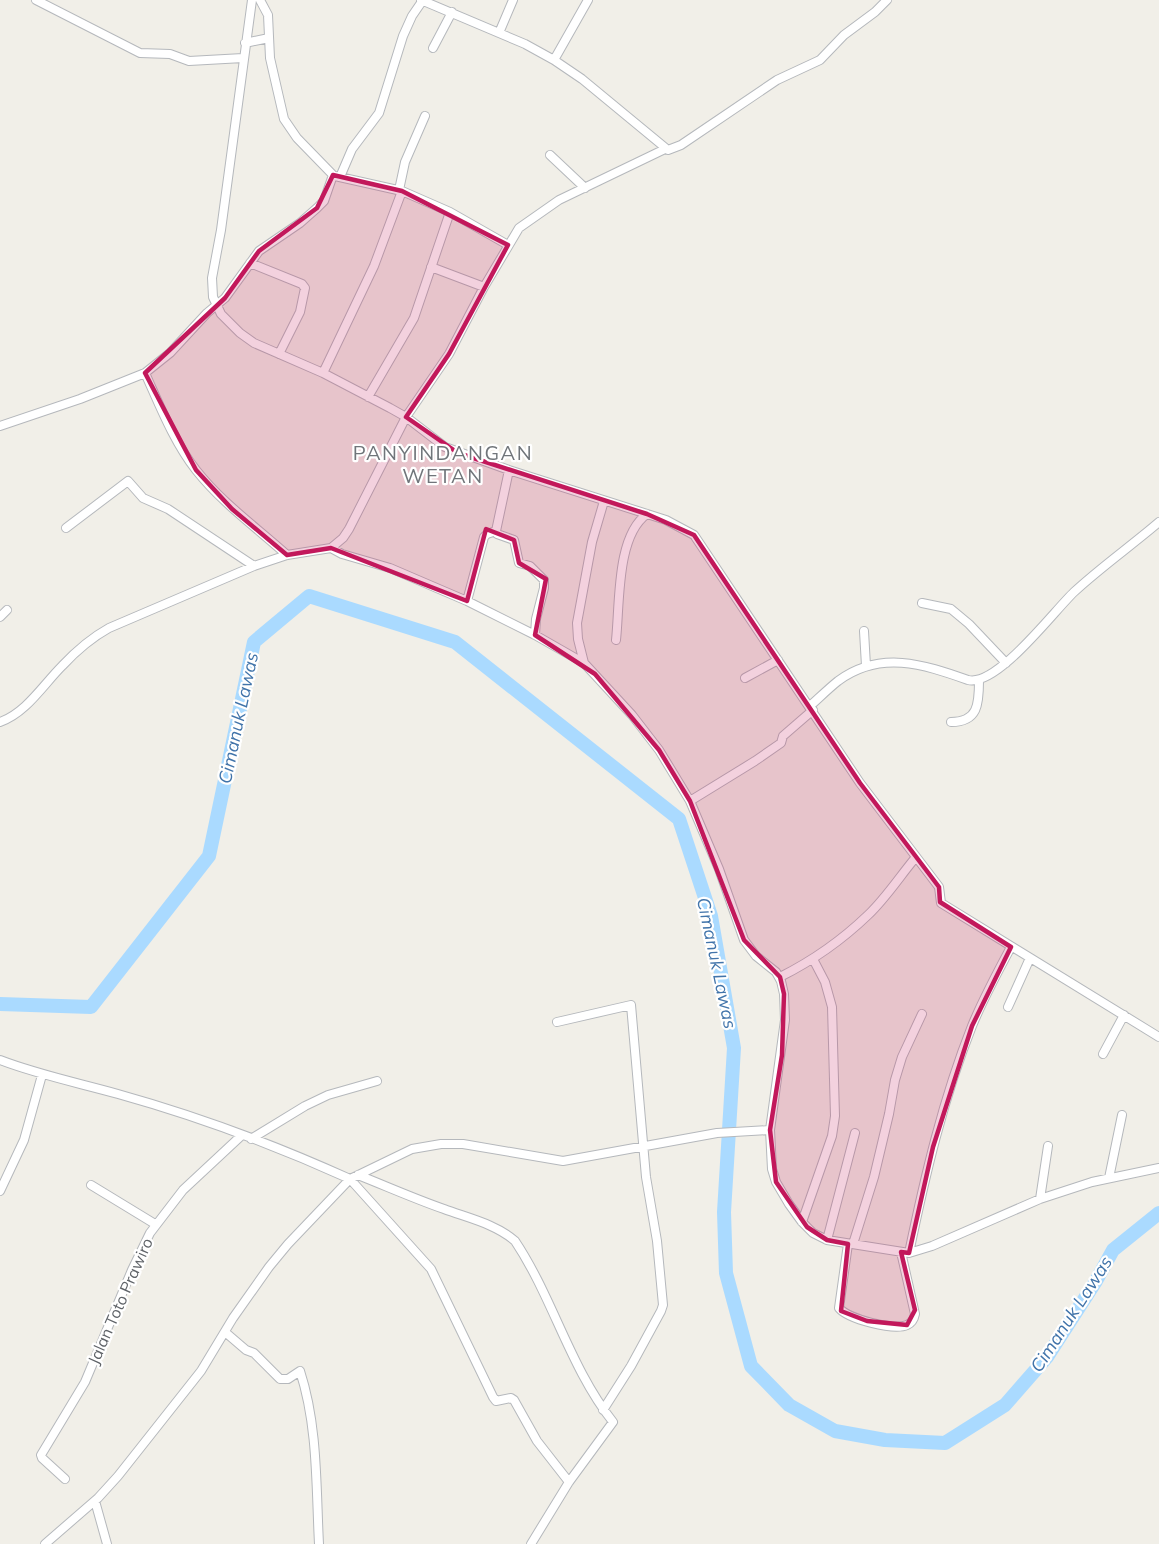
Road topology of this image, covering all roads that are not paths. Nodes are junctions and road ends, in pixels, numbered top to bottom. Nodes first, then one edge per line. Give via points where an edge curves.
1 (36, 0) edge
2 (252, 0) edge
3 (260, 0) edge
4 (422, 0) edge
5 (513, 0) edge
6 (588, 0) edge
7 (887, 0) edge
8 (452, 12) junction
9 (500, 33) junction
10 (269, 38) junction
11 (245, 43) junction
12 (433, 48) dead end
13 (243, 58) junction
14 (554, 60) junction
15 (424, 116) dead end
16 (665, 149) junction
17 (550, 156) dead end
18 (337, 176) junction
19 (585, 188) junction
20 (400, 190) junction
21 (450, 212) junction
22 (508, 245) junction
23 (250, 263) junction
24 (431, 267) junction
25 (484, 287) junction
26 (212, 309) junction
27 (279, 354) junction
28 (145, 373) junction
29 (323, 373) junction
30 (368, 397) junction
31 (406, 417) junction
32 (0, 426) edge
33 (509, 470) junction
34 (604, 501) junction
35 (646, 514) junction
36 (1159, 522) edge
37 (66, 528) dead end
38 (496, 531) junction
39 (331, 548) junction
40 (286, 555) junction
41 (254, 566) junction
42 (467, 601) junction
43 (922, 603) dead end
44 (7, 610) dead end
45 (0, 617) edge
46 (864, 631) dead end
47 (535, 635) junction
48 (616, 640) dead end
49 (778, 660) junction
50 (584, 663) junction
51 (1006, 663) junction
52 (866, 666) junction
53 (745, 678) dead end
54 (979, 681) junction
55 (812, 708) junction
56 (0, 722) edge
57 (951, 722) dead end
58 (690, 801) junction
59 (916, 857) junction
60 (1011, 947) junction
61 (1030, 958) junction
62 (813, 959) junction
63 (780, 977) junction
64 (1008, 1006) dead end
65 (921, 1014) dead end
66 (1124, 1015) junction
67 (556, 1022) dead end
68 (1159, 1037) edge
69 (1103, 1054) dead end
70 (0, 1060) edge
71 (42, 1075) junction
72 (377, 1081) dead end
73 (1122, 1115) dead end
74 (770, 1130) junction
75 (855, 1133) dead end
76 (242, 1135) junction
77 (251, 1139) junction
78 (644, 1146) junction
79 (1048, 1146) dead end
80 (1159, 1168) edge
81 (358, 1174) junction
82 (1109, 1178) junction
83 (350, 1179) junction
84 (91, 1185) dead end
85 (0, 1191) edge
86 (1040, 1199) junction
87 (802, 1222) junction
88 (155, 1224) junction
89 (827, 1240) junction
90 (851, 1244) junction
91 (905, 1252) junction
92 (225, 1332) junction
93 (603, 1410) junction
94 (65, 1479) dead end
95 (569, 1482) junction
96 (94, 1501) junction
97 (45, 1544) edge
98 (107, 1544) edge
99 (319, 1544) edge
100 (531, 1544) edge

1 - 13 street via 140,53 170,54 189,61
2 - 11 street
3 - 10 street via 268,15
4 - 8 street
4 - 18 street via 403,36 379,113
5 - 9 street
6 - 14 street
7 - 16 street via 820,60 777,80 681,145
8 - 9 street
8 - 12 street
9 - 14 street
10 - 11 street
10 - 18 street via 284,119 297,138
11 - 13 street
13 - 26 street via 212,278
14 - 16 street
15 - 20 street via 405,162
16 - 19 street
17 - 19 street
18 - 20 street
18 - 23 street via 324,201 300,223 266,245
19 - 22 street via 529,219
20 - 21 street
20 - 29 street via 374,266
21 - 22 street
21 - 24 street
22 - 25 street
23 - 26 street via 234,288
23 - 27 street via 305,288 300,312
24 - 25 street
24 - 30 street via 414,318
25 - 31 street via 449,354
26 - 27 street via 254,343
26 - 28 street
27 - 29 street
28 - 32 street
28 - 40 street via 196,470 232,509
29 - 30 street
30 - 31 street
31 - 33 street via 445,447
31 - 39 street via 349,529
33 - 34 street
33 - 38 street
34 - 35 street
34 - 50 street via 578,615 577,634
35 - 48 street via 636,523 626,548
35 - 49 street via 685,529 697,538
36 - 51 street via 1074,592
37 - 41 street via 128,481 143,498 168,509
38 - 42 street via 484,537
38 - 47 street via 514,540 519,563 530,566 544,580
39 - 40 street
39 - 42 street
40 - 41 street
41 - 56 street via 97,634 30,700
42 - 47 street
43 - 51 street via 953,611
44 - 45 street
46 - 52 street
47 - 50 street
49 - 53 street
49 - 55 street
50 - 58 street via 659,750
51 - 54 street
52 - 54 street via 921,664 968,681
52 - 55 street via 839,681
54 - 57 street via 974,714
55 - 58 street via 783,736 781,743
55 - 59 street via 860,783
58 - 63 street via 744,940
59 - 60 street via 941,890 943,905
59 - 62 street via 868,915
60 - 61 street
60 - 91 street via 961,1057
61 - 64 street
61 - 66 street
62 - 63 street
62 - 87 street via 832,1007 835,1116 832,1136
63 - 74 street via 785,1020
65 - 90 street via 895,1080 882,1147
66 - 68 street
66 - 69 street
67 - 78 street via 631,1005
70 - 71 street
71 - 76 street via 120,1095
71 - 85 street via 24,1140
72 - 77 street via 320,1099
73 - 82 street
74 - 78 street via 717,1133
74 - 87 street via 776,1182
75 - 89 street
76 - 77 street
76 - 88 street, Jalan Toto Prawiro via 183,1190
77 - 83 street
78 - 81 street via 563,1161 463,1144 441,1144 412,1149
78 - 93 street via 663,1305
79 - 86 street
80 - 82 street
81 - 83 street
81 - 93 street via 471,1218 513,1239
82 - 86 street
83 - 92 street via 269,1267
83 - 95 street via 426,1261 493,1397 496,1401 514,1400 537,1441
84 - 88 street
86 - 91 street via 932,1246
87 - 89 street
88 - 94 street, Jalan Toto Prawiro via 85,1382 41,1455
89 - 90 street
90 - 91 street
90 - 91 street via 838,1308 850,1316 895,1327 907,1325 915,1314
92 - 96 street via 155,1431
92 - 99 street via 280,1379 300,1371 313,1430
93 - 95 street via 613,1422
95 - 100 street
96 - 97 street
96 - 98 street

